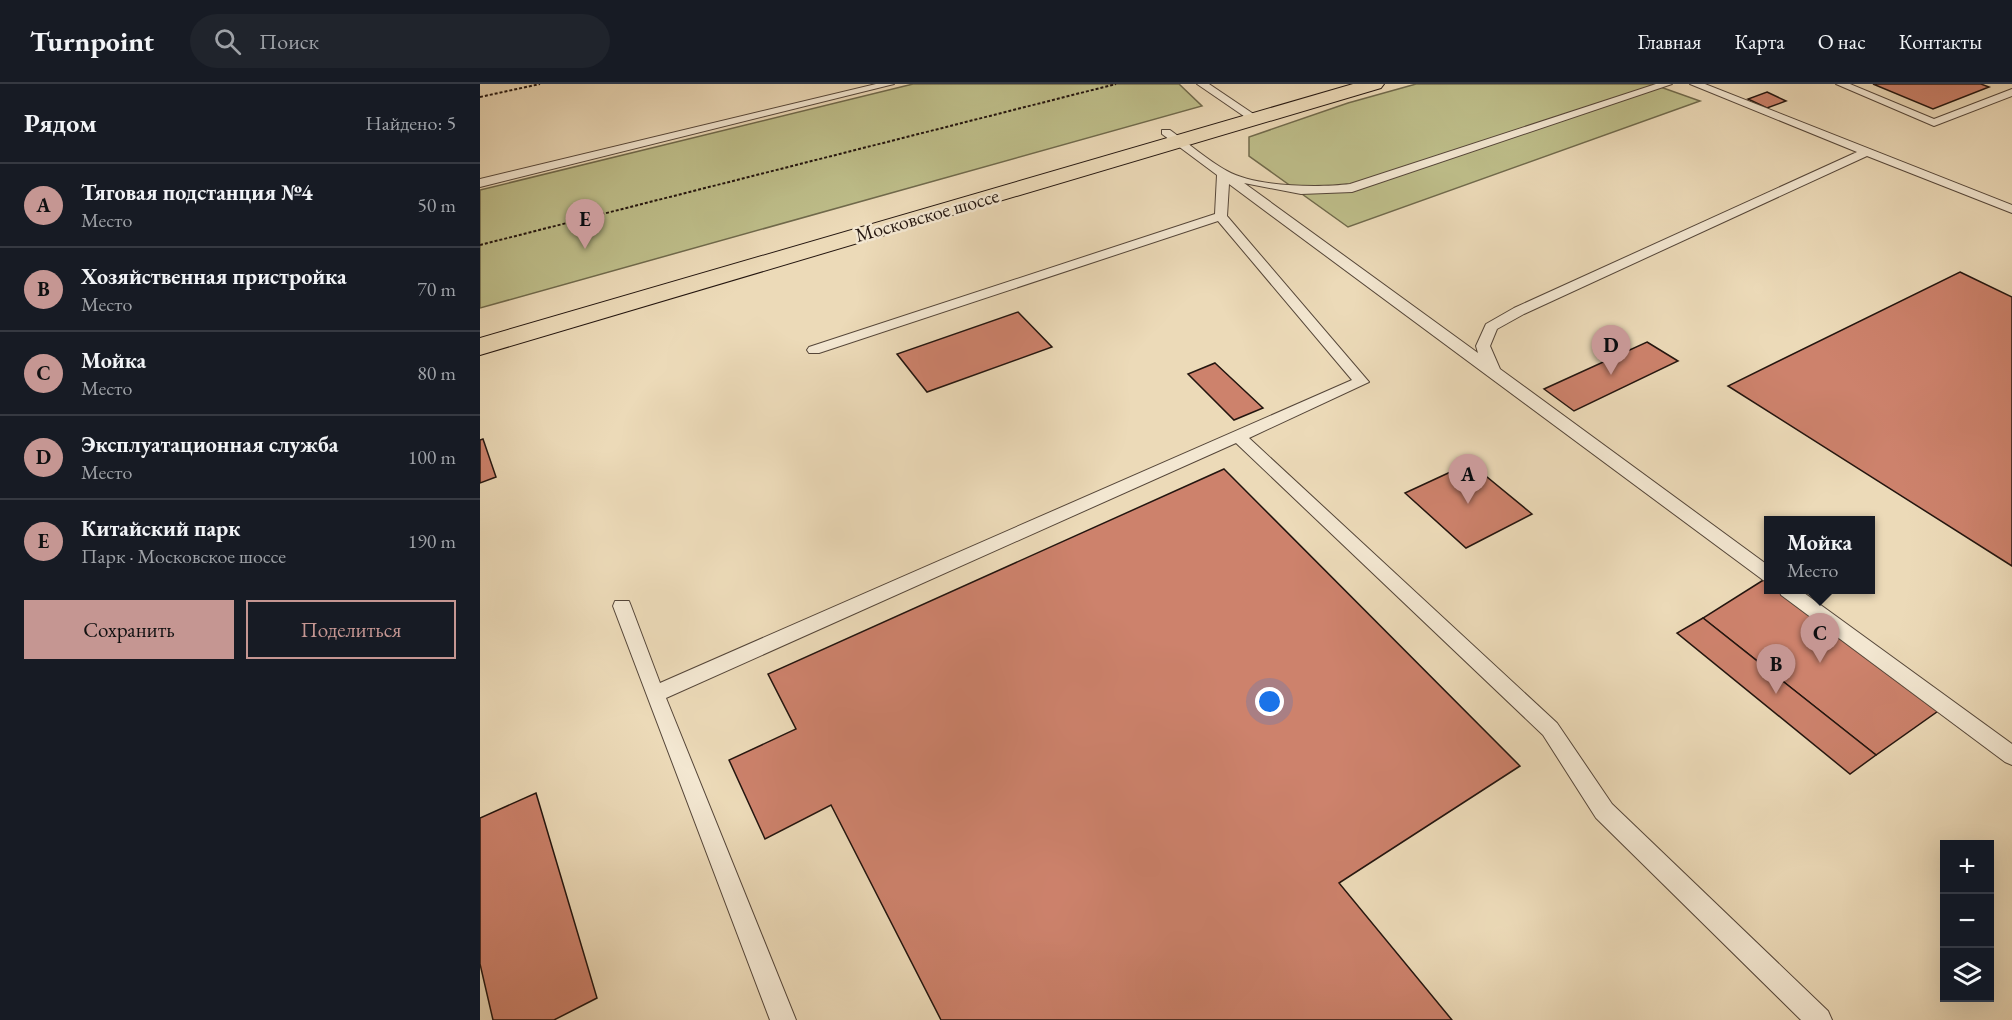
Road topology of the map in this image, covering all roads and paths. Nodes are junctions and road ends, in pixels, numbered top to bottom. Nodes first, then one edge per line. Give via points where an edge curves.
1 (540, 84) edge
2 (889, 84) edge
3 (1116, 84) edge
4 (1202, 84) edge
5 (1328, 84) edge
6 (1374, 84) edge
7 (1667, 84) edge
8 (1695, 84) edge
9 (1841, 84) edge
10 (2012, 92) edge
11 (480, 97) edge
12 (1247, 114) junction
13 (1172, 137) junction
14 (1866, 152) junction
15 (1223, 174) junction
16 (480, 183) edge
17 (2012, 209) edge
18 (1221, 216) junction
19 (480, 245) edge
20 (480, 329) edge
21 (480, 346) edge
22 (814, 350) dead end
23 (1493, 371) junction
24 (1239, 437) junction
25 (1764, 571) edge
26 (1793, 594) edge
27 (622, 606) dead end
28 (654, 694) junction
29 (2012, 756) edge
30 (783, 1020) edge
31 (1819, 1020) edge

1 - 11 path
2 - 16 lane
3 - 19 path
4 - 12 lane
5 - 12 main road, Московское шоссе
6 - 12 main road, Московское шоссе
7 - 15 lane via 1352,188 1288,191
8 - 14 lane
9 - 10 lane via 1934,123
12 - 13 main road, Московское шоссе
13 - 15 lane
13 - 20 main road, Московское шоссе
13 - 21 main road, Московское шоссе
14 - 17 lane
14 - 23 lane via 1519,310 1491,327 1483,346
15 - 18 lane
15 - 23 lane
18 - 22 lane
18 - 24 lane via 1361,382
23 - 25 lane
24 - 28 lane
24 - 31 lane via 1550,729 1604,811
26 - 29 lane
27 - 28 lane
28 - 30 lane

